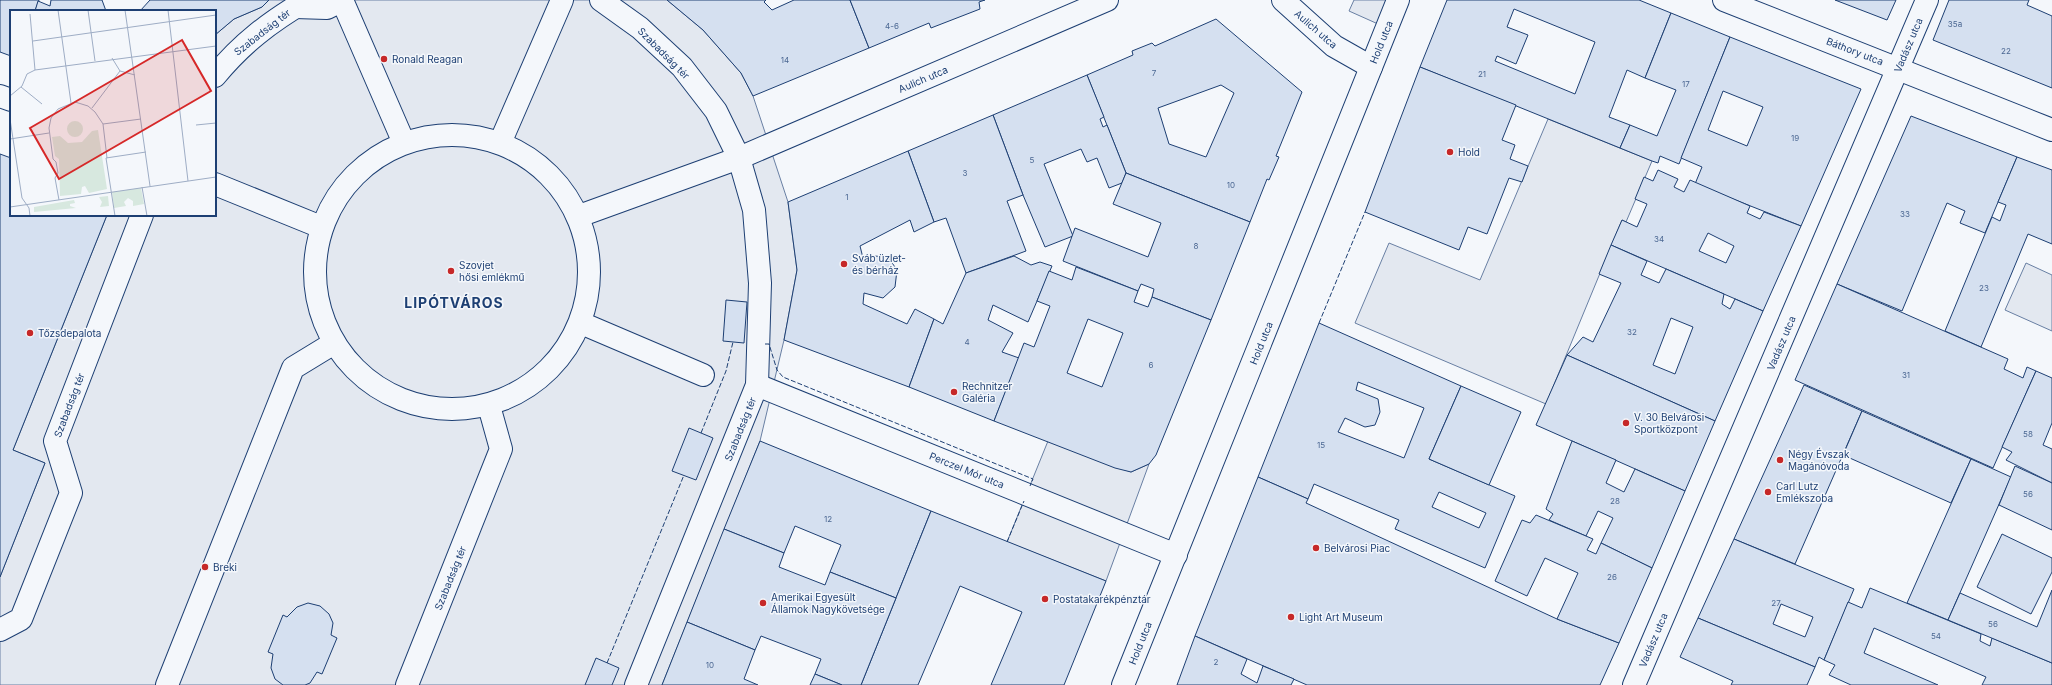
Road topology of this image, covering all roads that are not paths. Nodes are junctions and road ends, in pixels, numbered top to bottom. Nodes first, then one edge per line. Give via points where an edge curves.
1 (342, 0) edge
2 (562, 0) edge
3 (601, 0) edge
4 (1107, 0) edge
5 (1282, 0) edge
6 (1398, 0) edge
7 (1724, 0) edge
8 (1927, 0) edge
9 (301, 4) edge
10 (1371, 66) junction
11 (1898, 68) junction
12 (216, 75) edge
13 (0, 96) edge
14 (10, 100) edge
15 (2052, 130) edge
16 (404, 142) junction
17 (500, 143) junction
18 (739, 158) junction
19 (216, 184) edge
20 (142, 216) edge
21 (579, 216) junction
22 (321, 227) junction
23 (581, 323) junction
24 (334, 343) junction
25 (703, 375) dead end
26 (757, 386) junction
27 (489, 406) junction
28 (1176, 555) junction
29 (0, 630) edge
30 (167, 685) edge
31 (407, 685) edge
32 (636, 685) edge
33 (1123, 685) edge
34 (1634, 685) edge

1 - 9 street, Szabadság tér via 327,8
1 - 16 street, Szabadság tér
2 - 17 street
3 - 18 street, Szabadság tér via 640,28 682,67 716,111
4 - 18 street, Aulich utca
5 - 10 street, Aulich utca via 1334,46
6 - 10 street, Hold utca
7 - 11 street, Báthory utca
8 - 11 street, Vadász utca
9 - 12 street, Szabadság tér via 278,17 234,53
10 - 28 street, Hold utca
11 - 15 street, Báthory utca
11 - 34 street, Vadász utca
13 - 14 street
16 - 17 street via 436,135 468,135
16 - 22 street via 368,162 340,191
17 - 21 street via 533,160 560,185
18 - 21 street
18 - 26 street, Szabadság tér via 754,210 760,283
19 - 22 street
20 - 29 street, Szabadság tér via 55,441 70,493 21,619
21 - 23 street via 590,251 590,288
22 - 24 street via 314,266 317,300
23 - 25 street
23 - 27 street via 560,360 528,388
24 - 27 street via 362,376 398,400 443,410
24 - 30 street via 293,368
26 - 28 street, Perczel Mór utca
26 - 32 street, Szabadság tér
27 - 31 street, Szabadság tér via 501,449
28 - 33 street, Hold utca

